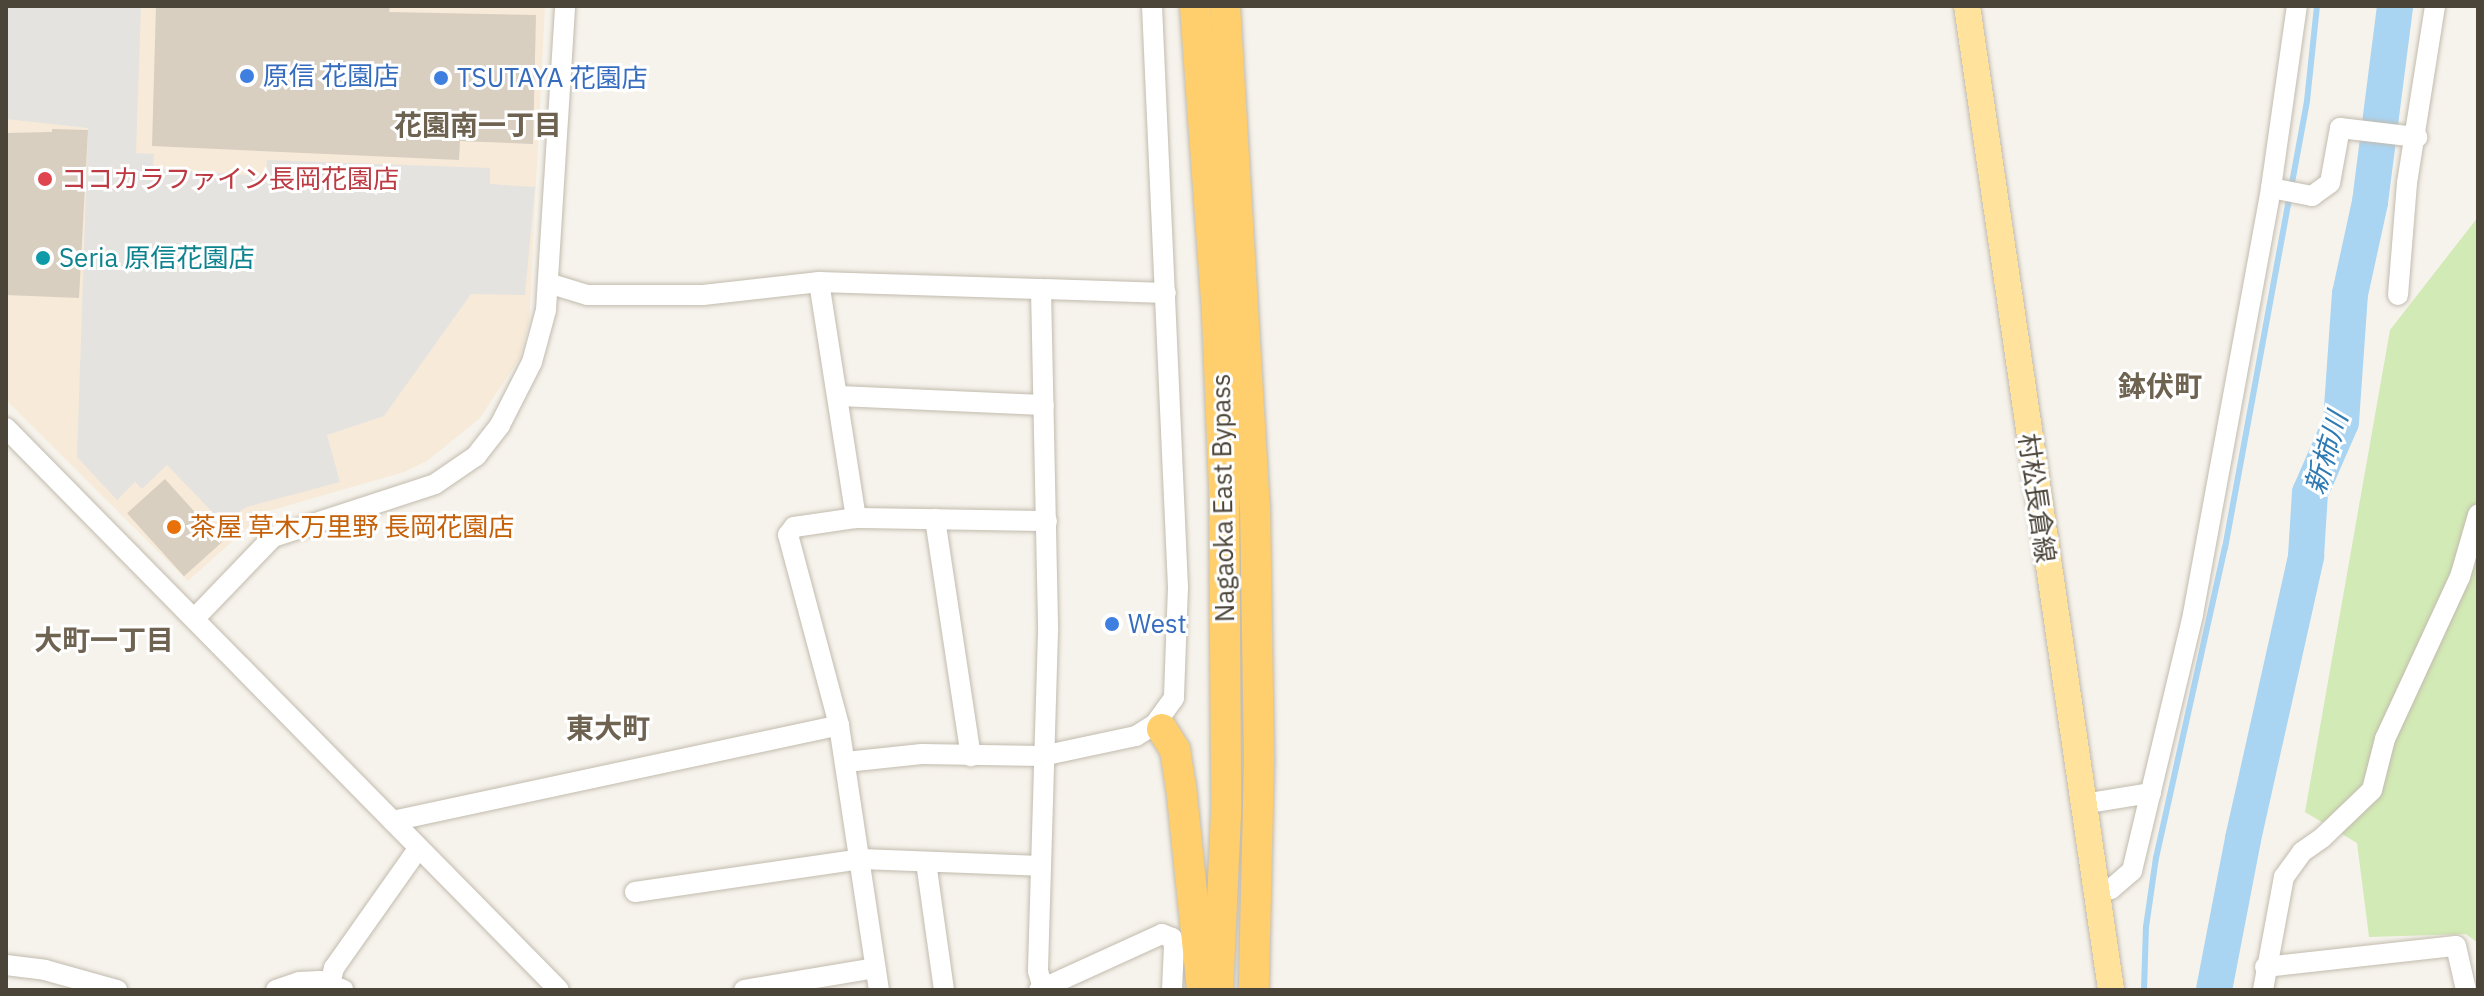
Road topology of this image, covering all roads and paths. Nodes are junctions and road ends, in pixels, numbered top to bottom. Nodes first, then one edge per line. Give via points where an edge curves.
1 (565, 6) edge
2 (1152, 6) edge
3 (1195, 6) edge
4 (1225, 6) edge
5 (1967, 6) edge
6 (2297, 6) edge
7 (2435, 6) edge
8 (2409, 137) junction
9 (2284, 190) junction
10 (819, 282) junction
11 (548, 283) junction
12 (1041, 289) junction
13 (1166, 293) junction
14 (2398, 295) dead end
15 (838, 396) junction
16 (1044, 405) junction
17 (6, 428) edge
18 (2478, 515) edge
19 (856, 518) junction
20 (935, 519) junction
21 (1047, 521) junction
22 (195, 618) junction
23 (839, 725) junction
24 (1158, 726) junction
25 (971, 756) junction
26 (1042, 756) junction
27 (846, 762) junction
28 (2151, 793) junction
29 (2083, 804) junction
30 (393, 821) junction
31 (418, 849) junction
32 (861, 859) junction
33 (926, 862) junction
34 (1040, 866) junction
35 (2097, 891) junction
36 (635, 892) dead end
37 (6, 965) edge
38 (2265, 967) junction
39 (875, 968) junction
40 (336, 987) edge
41 (1041, 989) edge
42 (117, 990) edge
43 (276, 990) edge
44 (559, 990) edge
45 (744, 990) edge
46 (879, 990) edge
47 (944, 990) edge
48 (1172, 990) edge
49 (1202, 990) edge
50 (1218, 990) edge
51 (1254, 990) edge
52 (2111, 990) edge
53 (2263, 990) edge
54 (2466, 990) edge

1 - 11 street
2 - 13 street
3 - 50 highway, Nagaoka East Bypass via 1224,490 1226,814
4 - 51 highway, Nagaoka East Bypass via 1255,505 1259,761
5 - 29 main road, 村松長倉線
6 - 9 street
7 - 8 street
8 - 9 street via 2340,128 2330,183 2312,196
8 - 14 street
9 - 28 street
10 - 11 street via 703,295 587,295
10 - 12 street
10 - 15 street
11 - 22 street via 532,362 500,425 476,456 414,493 273,537
12 - 13 street
12 - 16 street
13 - 24 street via 1177,660 1174,698
15 - 16 street
15 - 19 street
16 - 21 street
17 - 22 street
18 - 38 street via 2460,577 2385,739 2372,790 2302,852 2284,877
19 - 20 street
19 - 23 street via 794,527 788,535
20 - 21 street
20 - 25 street
21 - 26 street
22 - 30 street
23 - 27 street
23 - 30 street
24 - 26 street via 1136,736
24 - 49 highway via 1175,750 1181,786
25 - 26 street
25 - 27 street via 922,754
26 - 34 street
27 - 32 street
28 - 29 street
28 - 35 street via 2132,871 2111,889
29 - 35 main road, 村松長倉線
30 - 31 street
31 - 40 street via 334,968
31 - 44 street
32 - 33 street
32 - 36 street
32 - 39 street
33 - 34 street
33 - 47 street
34 - 41 street
35 - 52 main road, 村松長倉線
37 - 42 street
38 - 53 street
38 - 54 street via 2456,946
39 - 45 street
39 - 46 street
40 - 43 street via 299,982
41 - 48 street via 1162,934 1172,938 1174,946

